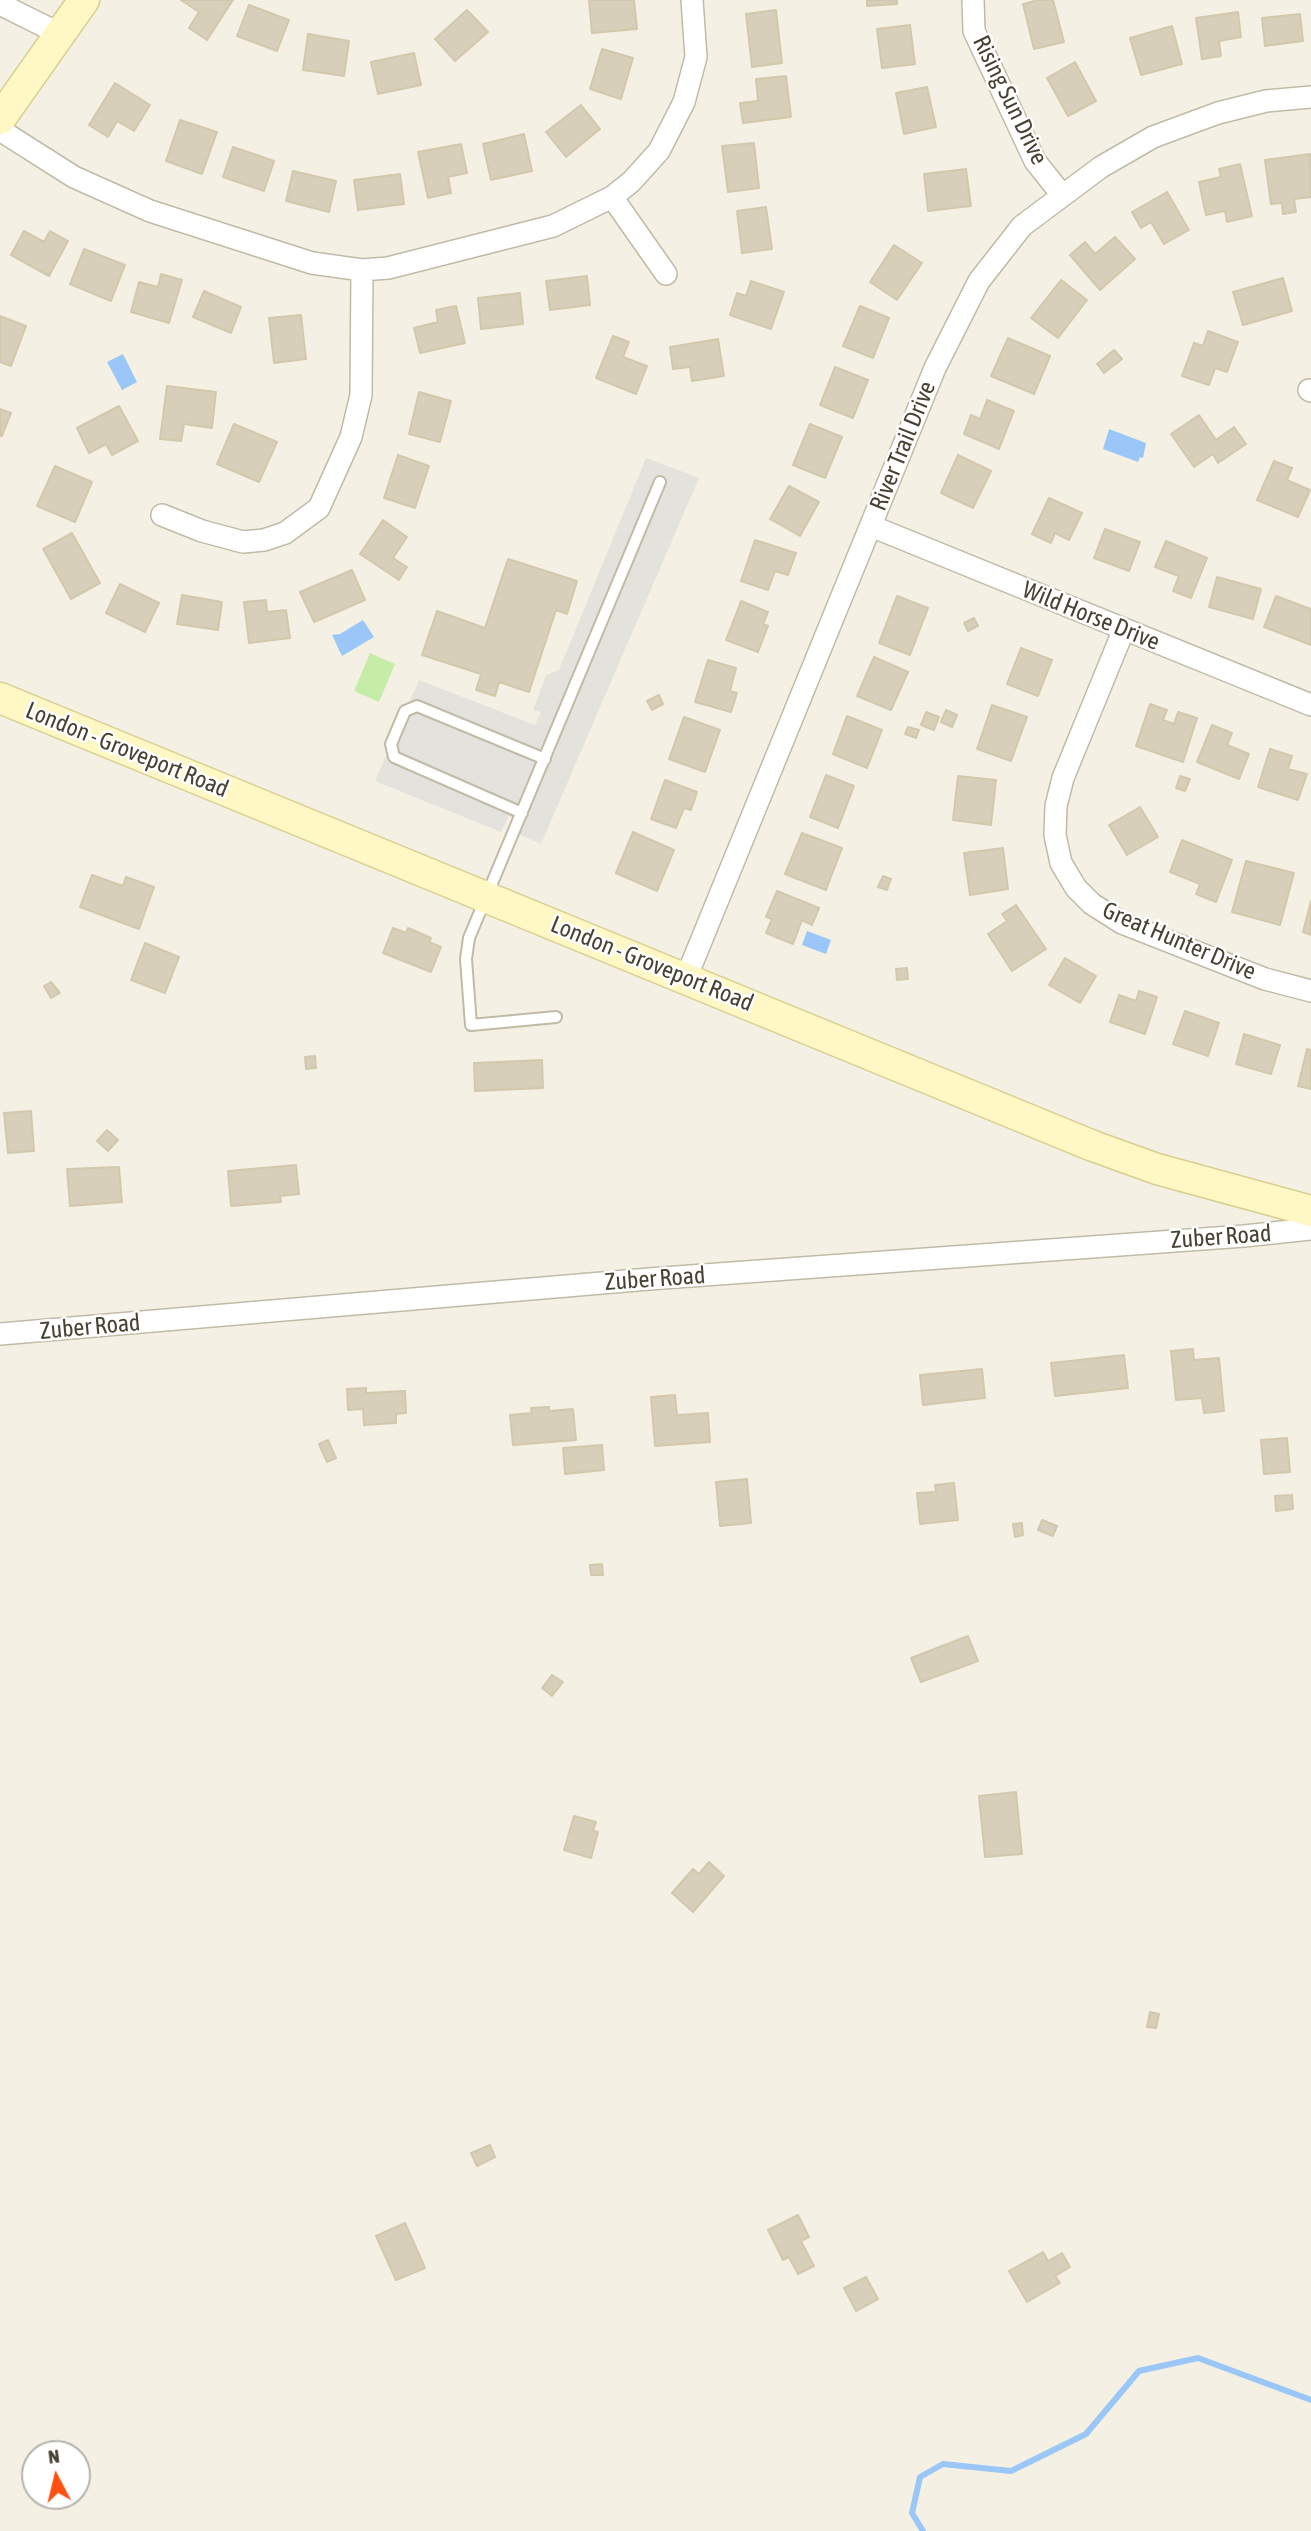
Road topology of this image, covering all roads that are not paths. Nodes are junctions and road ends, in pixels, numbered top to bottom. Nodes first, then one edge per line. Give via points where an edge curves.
1 (84, 0) edge
2 (974, 0) edge
3 (0, 4) edge
4 (692, 4) edge
5 (58, 33) junction
6 (1311, 97) edge
7 (0, 120) edge
8 (0, 130) edge
9 (1062, 195) junction
10 (612, 197) junction
11 (362, 270) junction
12 (666, 274) dead end
13 (660, 482) dead end
14 (162, 515) dead end
15 (871, 526) junction
16 (1124, 629) junction
17 (0, 698) edge
18 (1311, 705) edge
19 (545, 759) junction
20 (522, 813) junction
21 (487, 897) junction
22 (686, 978) junction
23 (1311, 991) edge
24 (556, 1017) dead end
25 (1311, 1211) edge
26 (1311, 1229) edge
27 (0, 1334) edge

1 - 5 main road
2 - 9 street, Rising Sun Drive via 974,32 1035,161
3 - 5 street
4 - 10 street via 696,57 684,102 659,151
5 - 7 main road
6 - 9 street, River Trail Drive via 1266,101 1218,113 1153,137
8 - 11 street via 74,177 150,211 312,263
9 - 15 street, River Trail Drive via 1022,226 979,281 934,368
10 - 11 street via 553,226 418,261
10 - 12 street
11 - 14 street via 361,395 351,437 319,508 285,533 243,542
13 - 19 lane
15 - 16 street, Wild Horse Drive
15 - 22 street, River Trail Drive
16 - 18 street, Wild Horse Drive
16 - 23 street, Great Hunter Drive via 1063,778 1055,835 1061,863 1092,904 1122,923 1265,979
17 - 21 main road, London - Groveport Road
19 - 20 lane
19 - 20 lane via 417,706 405,711 391,744 394,757
20 - 21 lane
21 - 22 main road, London - Groveport Road
21 - 24 lane via 466,959 471,1025
22 - 25 main road, London - Groveport Road via 1119,1155
26 - 27 street, Zuber Road

